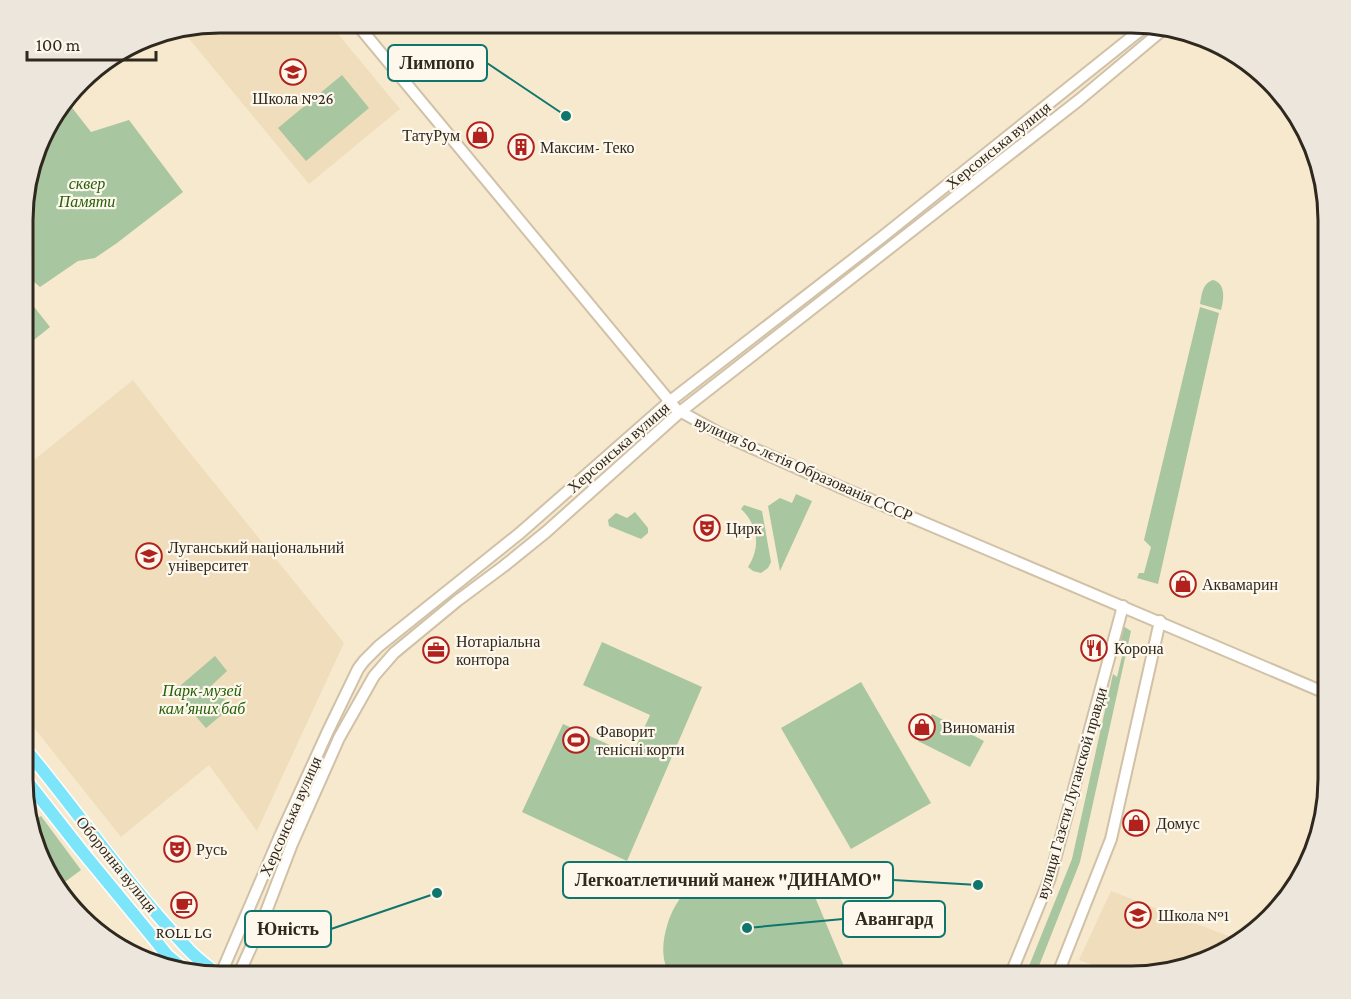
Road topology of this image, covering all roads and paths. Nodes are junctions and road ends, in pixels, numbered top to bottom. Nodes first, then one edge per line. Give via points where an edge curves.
1 (365, 33) edge
2 (1137, 33) edge
3 (1157, 35) edge
4 (669, 402) junction
5 (680, 412) junction
6 (1123, 606) junction
7 (1160, 621) junction
8 (1318, 690) edge
9 (33, 759) edge
10 (33, 789) edge
11 (172, 959) edge
12 (207, 966) edge
13 (223, 966) edge
14 (243, 966) edge
15 (1014, 966) edge
16 (1061, 966) edge

1 - 4 street, вулиця 50-лєтія Образованія СССР
2 - 4 street, Херсонська вулиця
3 - 5 street, Херсонська вулиця
4 - 5 street, вулиця 50-лєтія Образованія СССР
4 - 13 street, Херсонська вулиця via 520,532 364,660 328,730
5 - 6 street, вулиця 50-лєтія Образованія СССР via 829,482
5 - 14 street, Херсонська вулиця via 546,532 394,653 374,676 339,738
6 - 7 street, вулиця 50-лєтія Образованія СССР
6 - 15 street, вулиця Газєти Луганской правди via 1050,878
7 - 8 street, вулиця 50-лєтія Образованія СССР
7 - 16 street via 1112,839
9 - 12 main road, Оборонна вулиця via 165,924
10 - 11 main road, Оборонна вулиця

